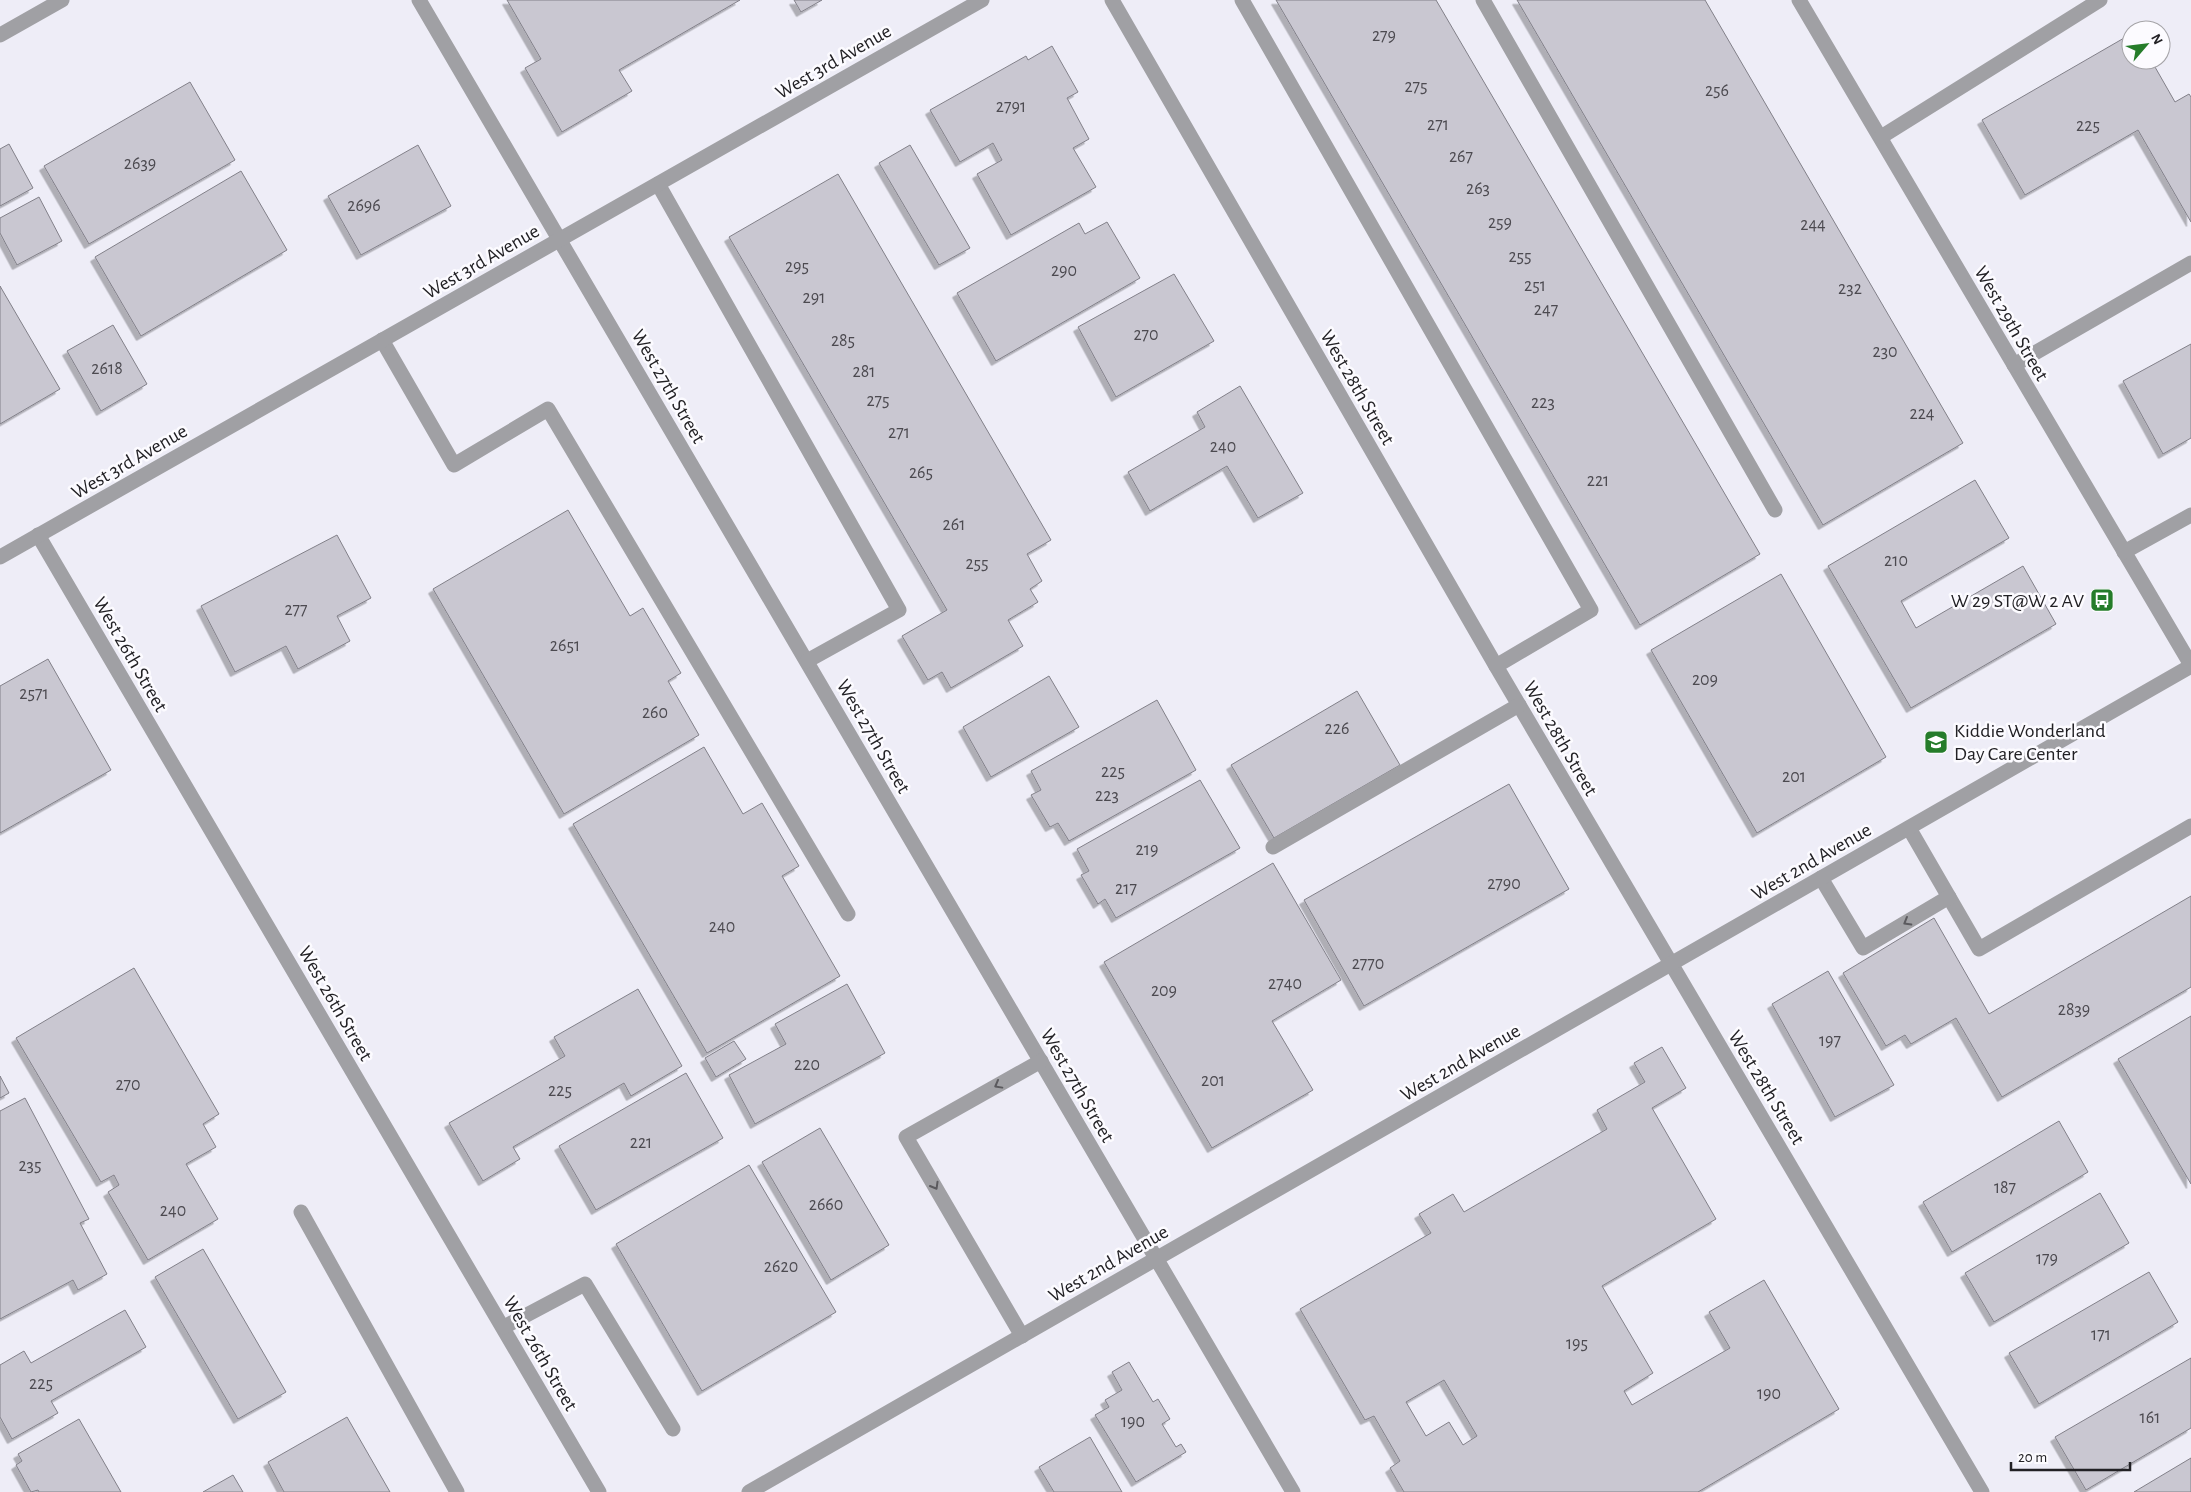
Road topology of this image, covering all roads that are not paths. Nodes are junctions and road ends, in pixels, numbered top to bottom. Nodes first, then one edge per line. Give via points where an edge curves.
1 (62, 0) edge
2 (419, 0) edge
3 (982, 0) edge
4 (1112, 0) edge
5 (1242, 0) edge
6 (1483, 0) edge
7 (1800, 0) edge
8 (2100, 0) edge
9 (0, 35) edge
10 (1880, 137) junction
11 (658, 184) junction
12 (560, 240) junction
13 (2191, 263) edge
14 (382, 340) junction
15 (2014, 365) junction
16 (1775, 510) dead end
17 (2191, 515) edge
18 (38, 535) junction
19 (2124, 552) junction
20 (0, 557) edge
21 (807, 661) junction
22 (1496, 666) junction
23 (2191, 666) edge
24 (1519, 704) junction
25 (2191, 826) edge
26 (1909, 828) junction
27 (1273, 847) dead end
28 (1821, 878) junction
29 (1949, 897) junction
30 (848, 914) dead end
31 (1671, 964) junction
32 (1041, 1061) junction
33 (301, 1212) dead end
34 (1156, 1259) junction
35 (504, 1327) junction
36 (1022, 1336) junction
37 (673, 1429) dead end
38 (457, 1492) edge
39 (599, 1492) edge
40 (749, 1492) edge
41 (1293, 1492) edge
42 (1982, 1492) edge

1 - 9 street
2 - 12 street, West 27th Street
3 - 11 street, West 3rd Avenue
4 - 22 street, West 28th Street
5 - 22 street via 1591,610
6 - 16 street
7 - 10 street, West 29th Street
8 - 10 street
10 - 15 street, West 29th Street
11 - 12 street, West 3rd Avenue
11 - 21 street via 899,610
12 - 14 street, West 3rd Avenue
12 - 21 street, West 27th Street
13 - 15 street
14 - 18 street, West 3rd Avenue
14 - 30 street via 454,465 548,410
15 - 19 street, West 29th Street
17 - 19 street
18 - 20 street, West 3rd Avenue
18 - 35 street, West 26th Street
19 - 23 street, West 29th Street
21 - 32 street, West 27th Street
22 - 24 street, West 28th Street
23 - 26 street, West 2nd Avenue
24 - 27 street
24 - 31 street, West 28th Street
25 - 29 street via 1979,949
26 - 28 street, West 2nd Avenue
26 - 29 street
29 -> 28 street via 1863,948
28 - 31 street, West 2nd Avenue
31 - 34 street, West 2nd Avenue
31 - 42 street, West 28th Street
32 - 34 street, West 27th Street
32 -> 36 street via 906,1137
33 - 38 street
34 - 36 street, West 2nd Avenue
34 - 41 street, West 27th Street
35 - 37 street via 585,1284
35 - 39 street, West 26th Street
36 - 40 street, West 2nd Avenue

